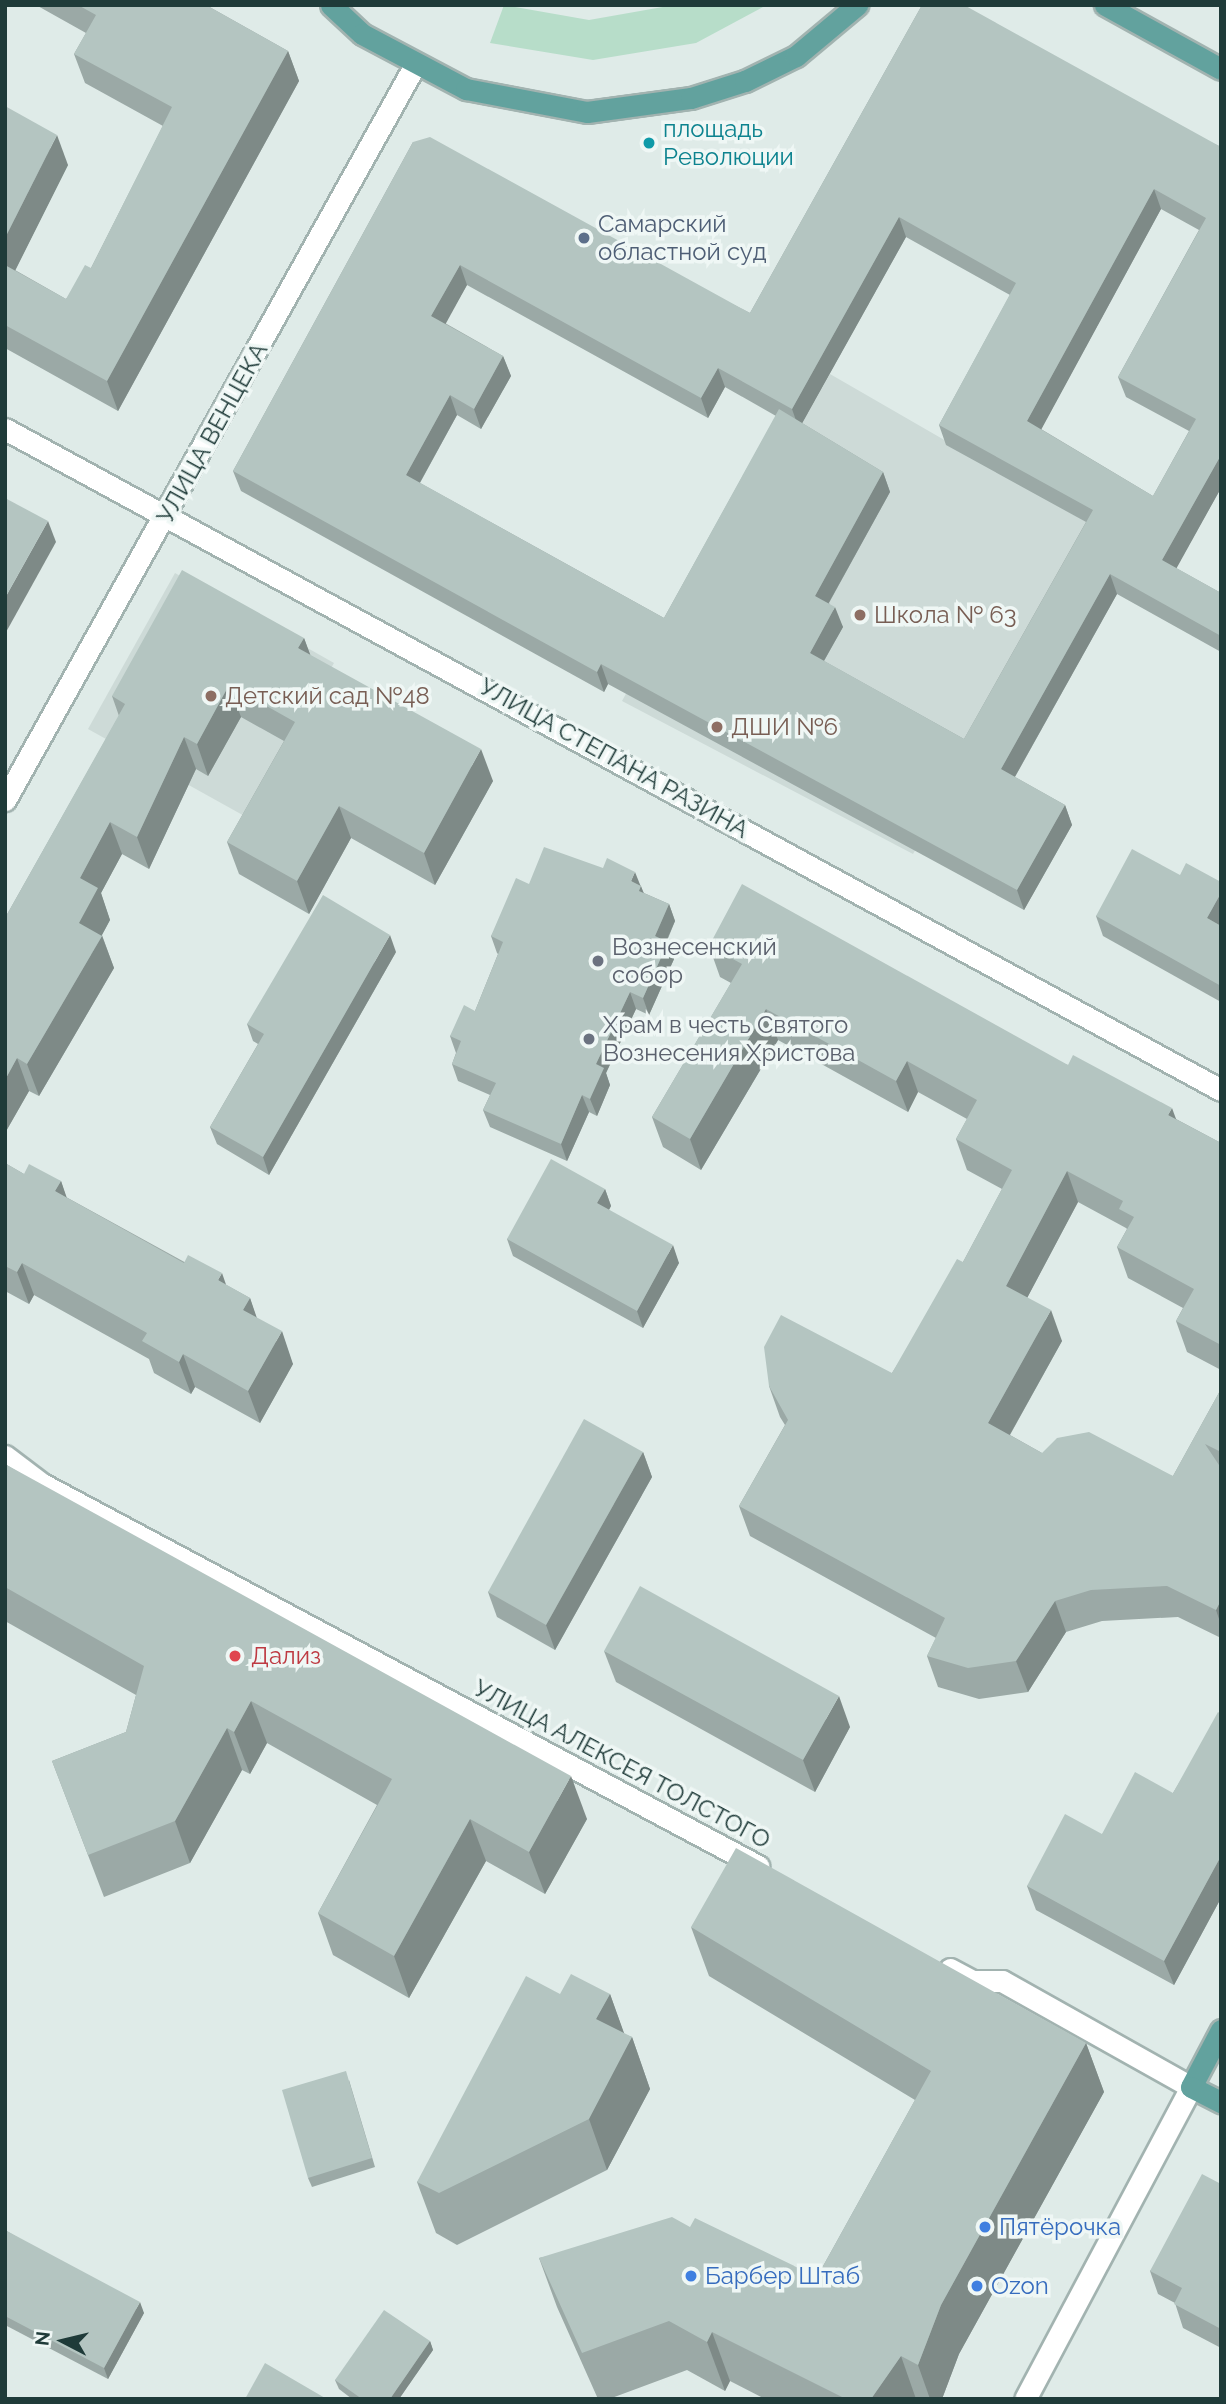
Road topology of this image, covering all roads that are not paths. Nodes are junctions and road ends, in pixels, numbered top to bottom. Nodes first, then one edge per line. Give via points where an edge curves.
1 (331, 5) edge
2 (857, 5) edge
3 (1105, 5) edge
4 (415, 65) junction
5 (1221, 69) edge
6 (5, 429) edge
7 (167, 515) junction
8 (5, 800) edge
9 (1221, 1090) edge
10 (5, 1456) edge
11 (777, 1876) edge
12 (924, 1954) edge
13 (1221, 2030) edge
14 (1191, 2087) junction
15 (1221, 2102) edge
16 (1025, 2399) edge

1 - 4 main road via 362,34
2 - 4 main road via 796,56 745,81 640,107 587,112 532,105 466,89
3 - 5 main road
4 - 7 street, УЛИЦА ВЕНЦЕКА
6 - 7 street, УЛИЦА СТЕПАНА РАЗИНА
7 - 8 street, УЛИЦА ВЕНЦЕКА
7 - 9 street, УЛИЦА СТЕПАНА РАЗИНА
10 - 11 street, УЛИЦА АЛЕКСЕЯ ТОЛСТОГО via 41,1485
12 - 14 street via 973,1981 1002,1981
13 - 14 main road
14 - 15 main road
14 - 16 street

